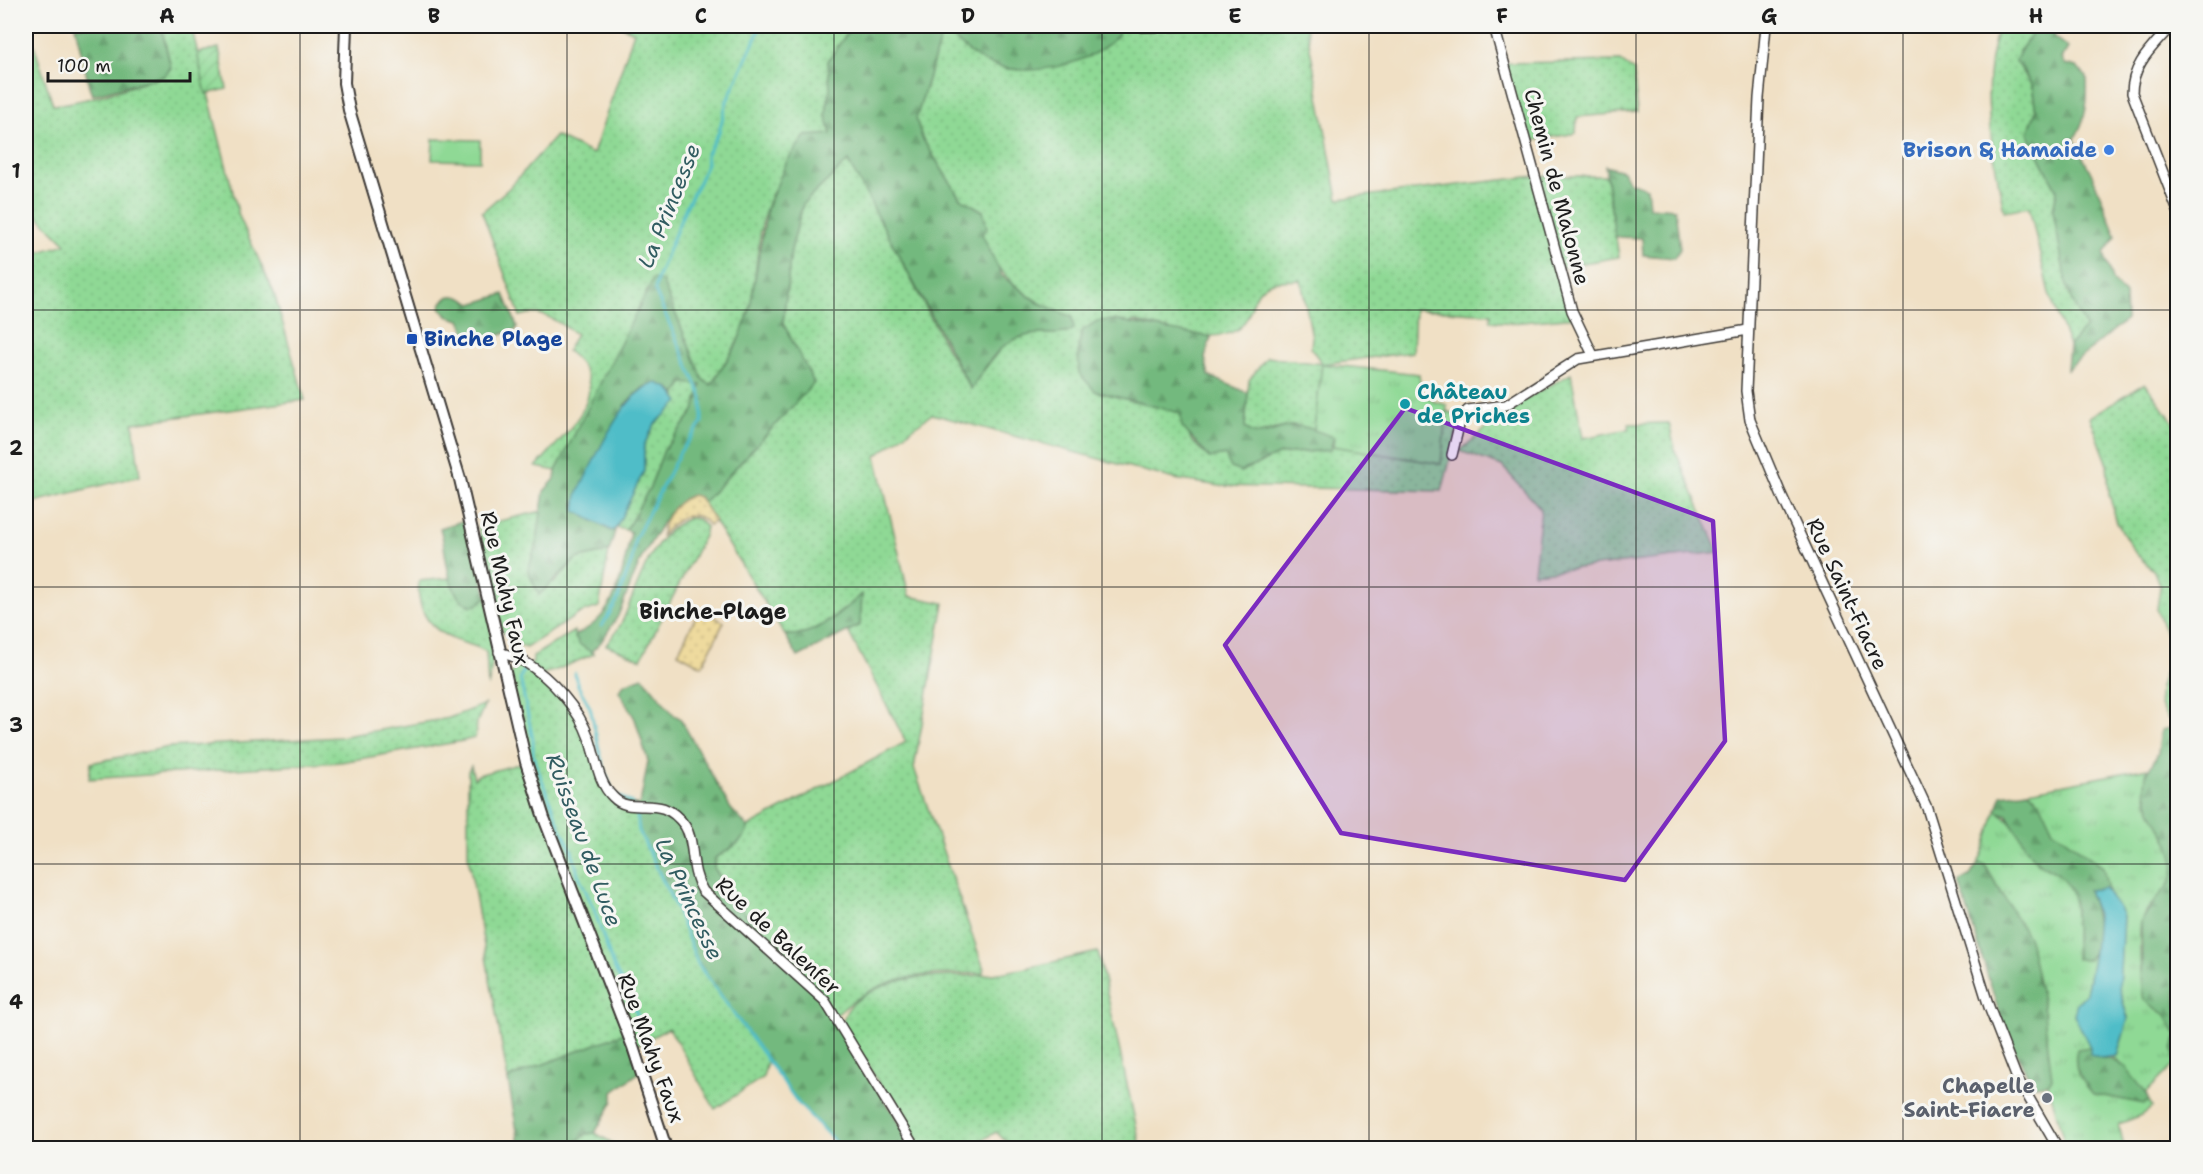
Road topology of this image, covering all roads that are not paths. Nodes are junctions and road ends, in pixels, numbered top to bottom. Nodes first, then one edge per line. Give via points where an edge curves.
1 (346, 26) edge
2 (1189, 26) edge
3 (1494, 26) edge
4 (1766, 26) edge
5 (2170, 26) edge
6 (1142, 27) dead end
7 (2178, 211) edge
8 (1748, 330) junction
9 (1593, 355) junction
10 (1452, 455) dead end
11 (499, 652) junction
12 (666, 1149) edge
13 (915, 1149) edge
14 (2058, 1149) edge

1 - 11 street, Rue Mahy Faux via 344,83 349,110 460,479
2 - 6 street
3 - 9 street, Chemin de Malonne via 1572,311
4 - 8 street, Rue Saint-Fiacre
5 - 7 street via 2140,62 2132,80 2132,93
8 - 9 street
8 - 14 street, Rue Saint-Fiacre via 1747,404 1756,437 1927,808 1989,1007 2016,1076
9 - 10 street via 1578,359 1506,405 1468,410 1461,417
11 - 12 street, Rue Mahy Faux via 544,818 633,1047
11 - 13 street, Rue de Balenfer via 530,666 573,708 588,735 606,789 620,803 658,805 679,818 689,835 693,869 703,891 825,1001

